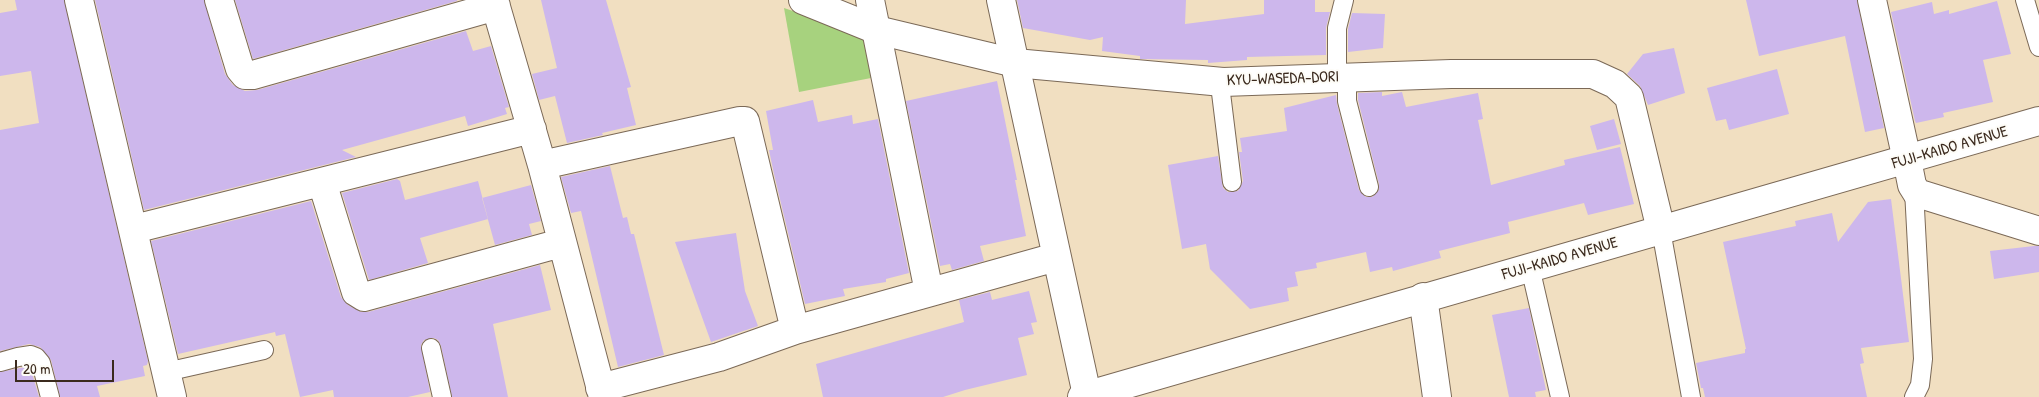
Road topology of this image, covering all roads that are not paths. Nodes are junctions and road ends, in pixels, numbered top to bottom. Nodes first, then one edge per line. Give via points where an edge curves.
1 (79, 0) edge
2 (219, 0) edge
3 (803, 0) edge
4 (870, 0) edge
5 (1001, 0) edge
6 (1344, 0) edge
7 (1872, 0) edge
8 (2025, 0) edge
9 (495, 3) edge
10 (877, 30) junction
11 (2039, 47) edge
12 (1015, 63) junction
13 (1342, 78) junction
14 (1223, 82) junction
15 (2039, 121) edge
16 (532, 129) junction
17 (1907, 160) junction
18 (542, 165) junction
19 (322, 182) junction
20 (1232, 182) dead end
21 (1369, 187) dead end
22 (1914, 190) junction
23 (134, 229) junction
24 (1661, 230) junction
25 (2039, 231) edge
26 (561, 243) junction
27 (1056, 257) junction
28 (1530, 267) junction
29 (929, 292) junction
30 (1423, 297) junction
31 (795, 330) junction
32 (431, 348) dead end
33 (264, 350) dead end
34 (0, 362) edge
35 (169, 384) edge
36 (1130, 391) edge
37 (601, 392) edge
38 (1084, 396) edge
39 (50, 397) edge
40 (442, 397) edge
41 (1437, 397) edge
42 (1560, 397) edge
43 (1691, 397) edge
44 (1914, 397) edge

1 - 23 street
2 - 9 street via 240,69 246,75
3 - 10 street, KYU-WASEDA-DORI
4 - 10 street
5 - 12 street
6 - 13 lane via 1337,28
7 - 17 street
8 - 11 lane
9 - 16 street
10 - 12 street, KYU-WASEDA-DORI
10 - 29 street
12 - 14 street, KYU-WASEDA-DORI
12 - 27 street
13 - 14 street, KYU-WASEDA-DORI
13 - 21 lane
13 - 24 street, KYU-WASEDA-DORI via 1592,74 1615,84 1629,97
14 - 20 lane via 1221,93
15 - 17 street, FUJI-KAIDO AVENUE
16 - 18 street
16 - 19 street
17 - 22 street
17 - 24 street, FUJI-KAIDO AVENUE
18 - 26 street
18 - 31 street via 745,121
19 - 23 street
19 - 26 street via 356,292 364,297
22 - 25 street
22 - 44 lane via 1923,359 1920,385
23 - 35 street
24 - 28 street, FUJI-KAIDO AVENUE
24 - 43 lane
26 - 37 street
27 - 29 street
27 - 38 street
28 - 30 street, FUJI-KAIDO AVENUE
28 - 42 lane
29 - 31 street
30 - 36 street, FUJI-KAIDO AVENUE
30 - 41 street
31 - 37 street
32 - 40 lane
33 - 35 lane
34 - 39 lane via 18,356 36,357 41,363
36 - 38 street, FUJI-KAIDO AVENUE

